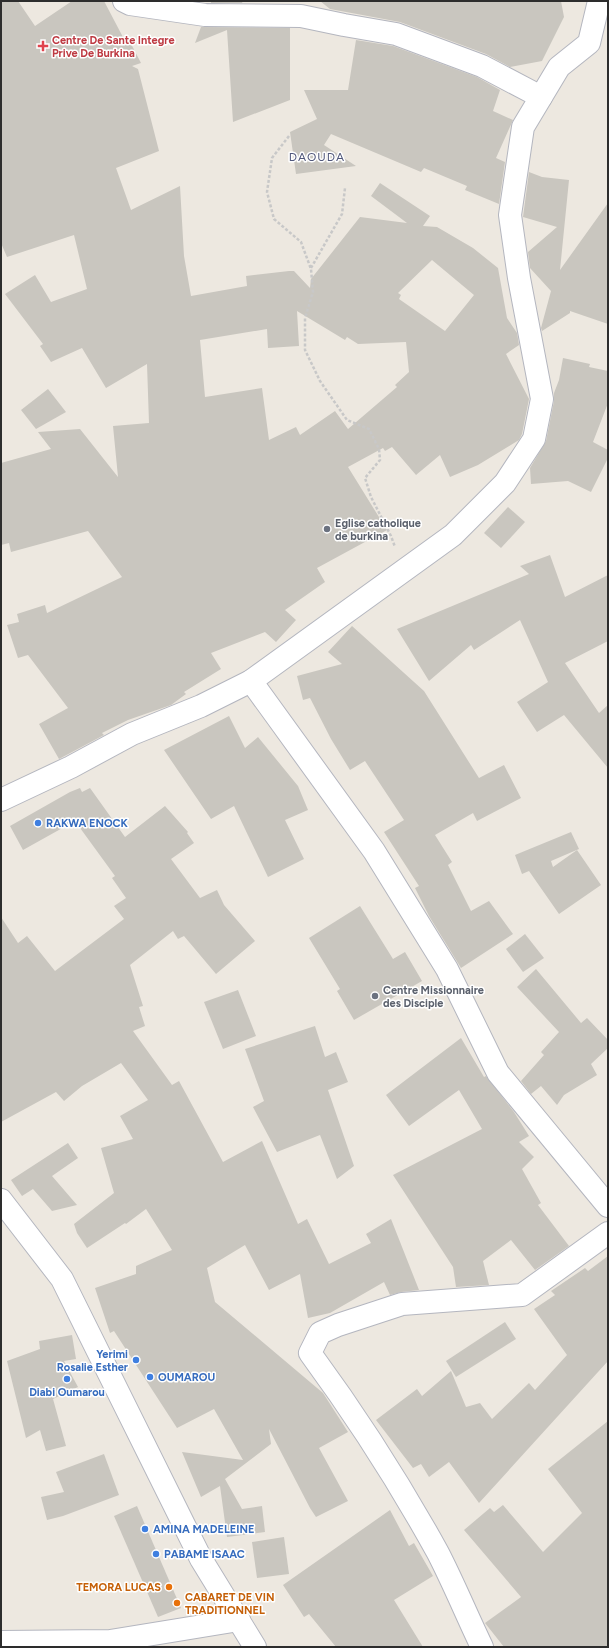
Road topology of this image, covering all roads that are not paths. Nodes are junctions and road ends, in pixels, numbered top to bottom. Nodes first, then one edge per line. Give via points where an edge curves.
1 (124, 1) edge
2 (599, 1) edge
3 (301, 9) edge
4 (541, 97) junction
5 (251, 681) junction
6 (1, 800) edge
7 (1, 1200) edge
8 (608, 1206) edge
9 (608, 1233) edge
10 (239, 1620) junction
11 (1, 1642) edge
12 (255, 1647) edge
13 (482, 1647) edge

1 - 3 street via 205,15
2 - 4 street via 589,43 559,67
3 - 4 street via 344,26 396,34 482,66
4 - 5 street via 523,127 510,215 542,399 534,439 505,483 453,535
5 - 6 street via 201,706 132,734 71,767
5 - 8 street via 374,851 447,969 498,1073
7 - 10 street via 62,1279 201,1559
9 - 13 street via 522,1295 402,1304 320,1333 310,1353 384,1460 438,1554
10 - 11 street via 110,1642
10 - 12 street

